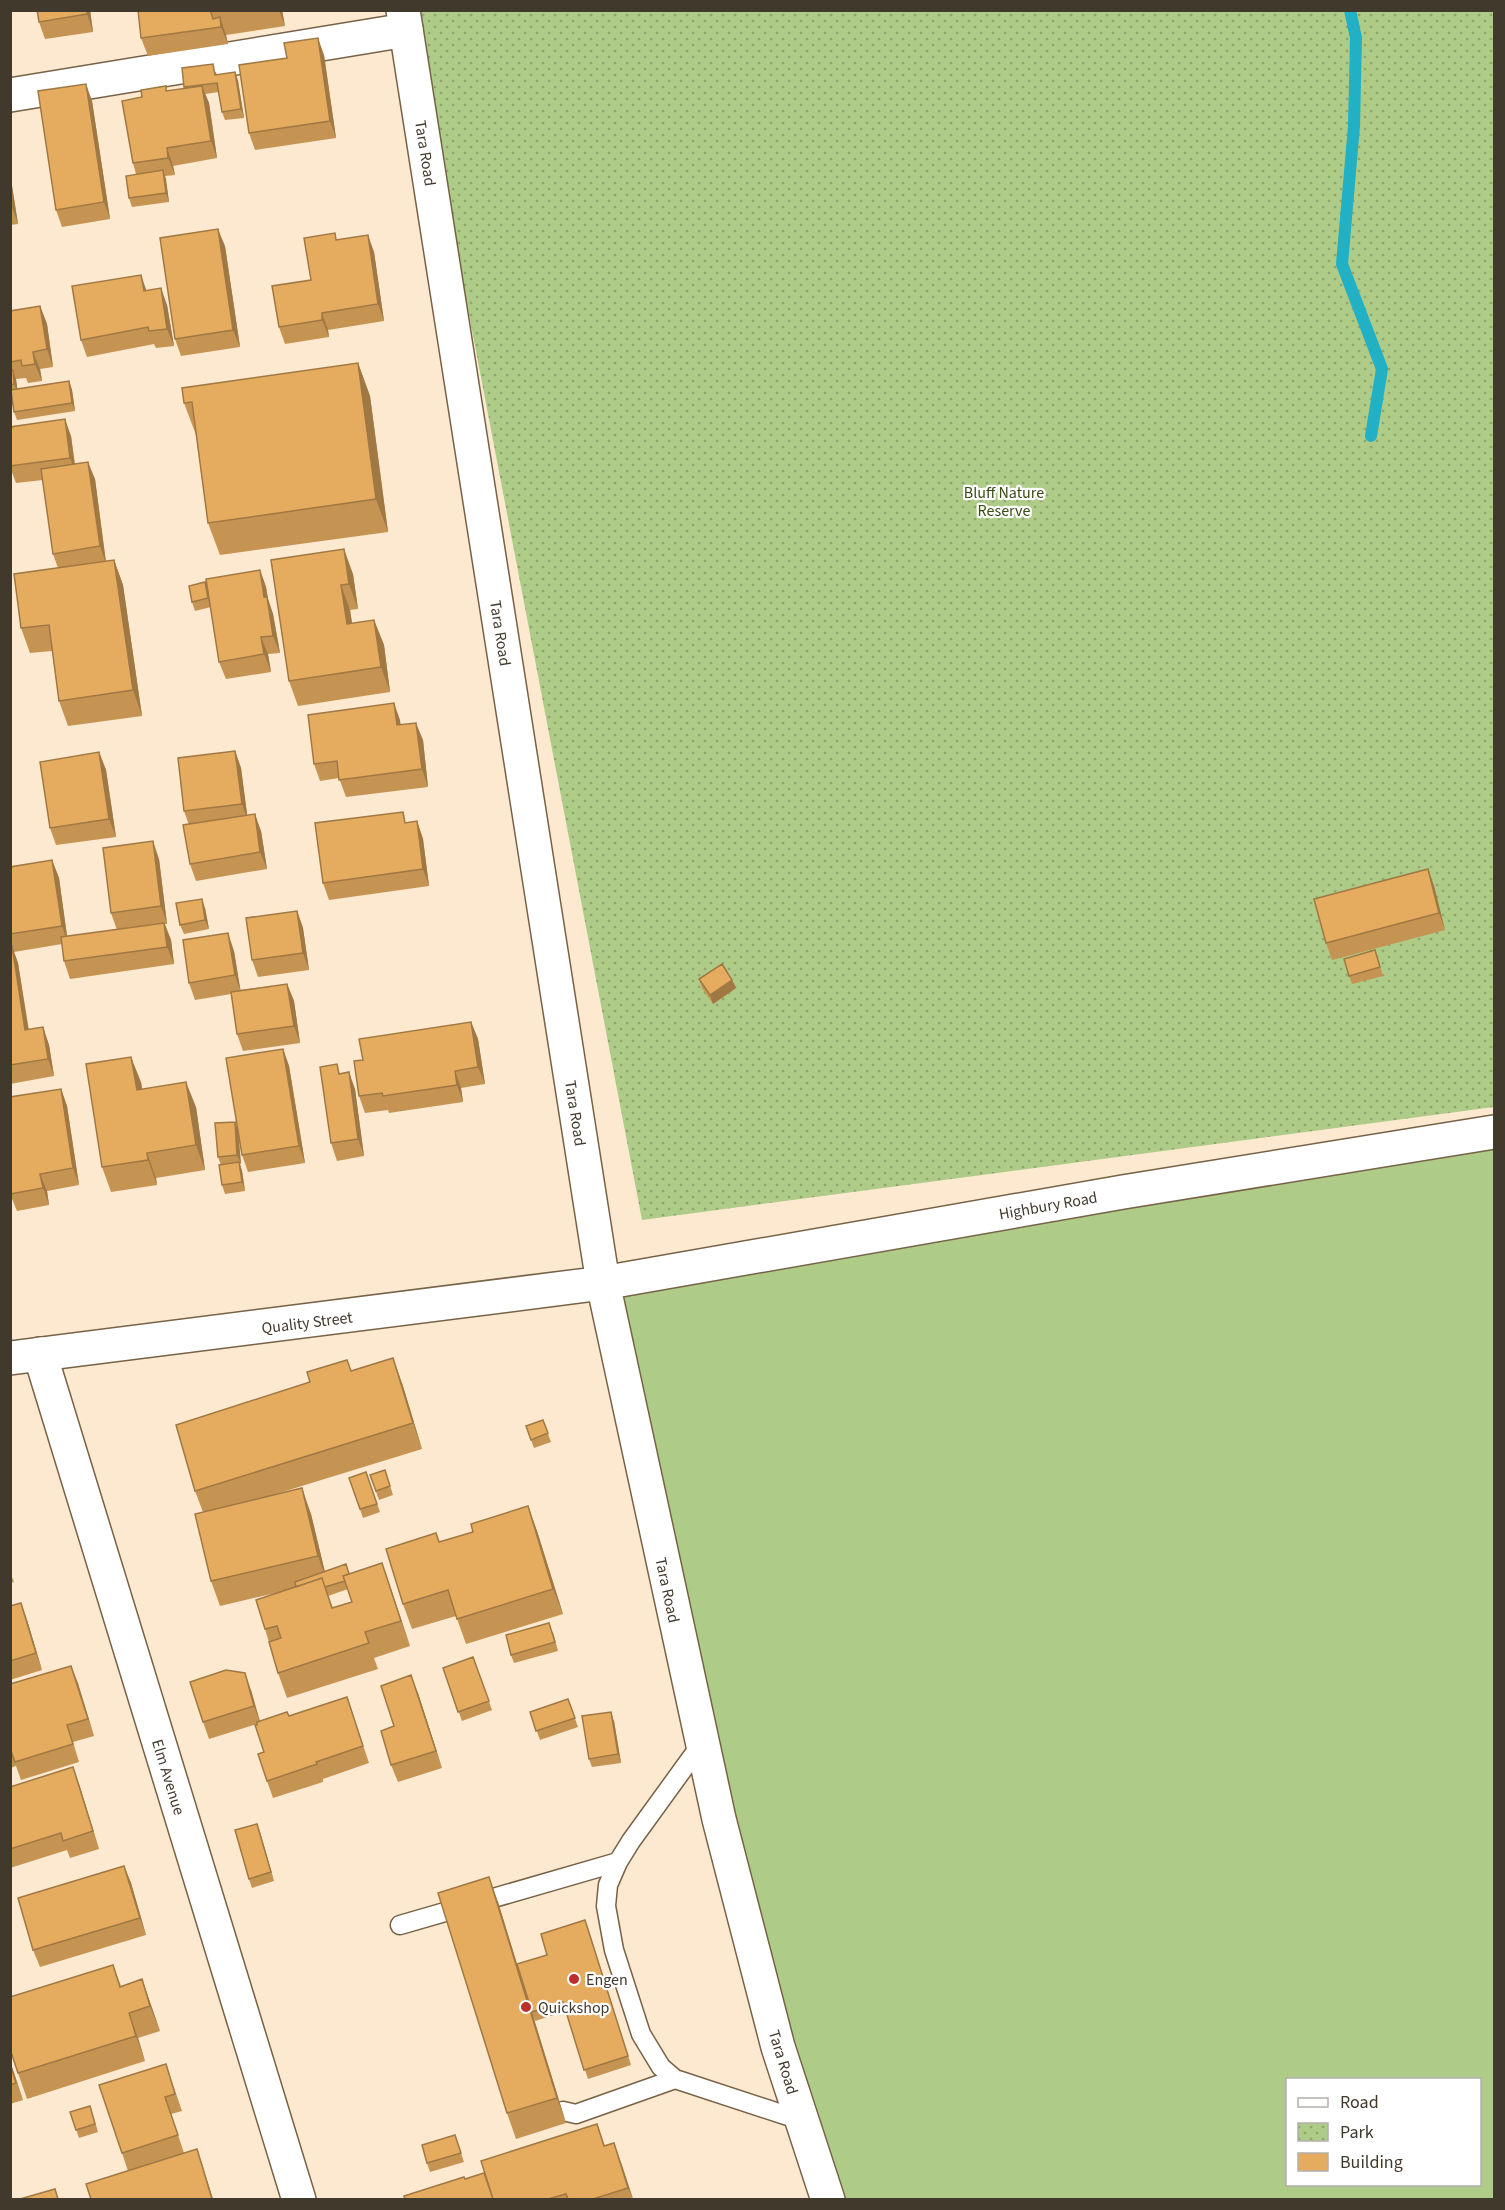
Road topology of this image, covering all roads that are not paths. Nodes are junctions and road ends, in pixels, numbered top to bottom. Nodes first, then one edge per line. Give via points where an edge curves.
1 (405, 20) edge
2 (10, 95) edge
3 (1494, 1132) edge
4 (603, 1283) junction
5 (25, 1356) edge
6 (702, 1743) junction
7 (618, 1862) junction
8 (400, 1925) dead end
9 (675, 2079) junction
10 (563, 2110) dead end
11 (803, 2121) junction
12 (299, 2199) edge
13 (828, 2199) edge

1 - 2 street
1 - 4 street, Tara Road
3 - 4 street, Highbury Road
4 - 5 street, Quality Street
4 - 6 street, Tara Road
5 - 12 street, Elm Avenue
6 - 7 lane
6 - 11 street, Tara Road via 778,2048
7 - 8 lane
7 - 9 lane via 608,1885 606,1906 614,1950 641,2034 661,2067
9 - 10 lane via 576,2114
9 - 11 lane
11 - 13 street, Tara Road

